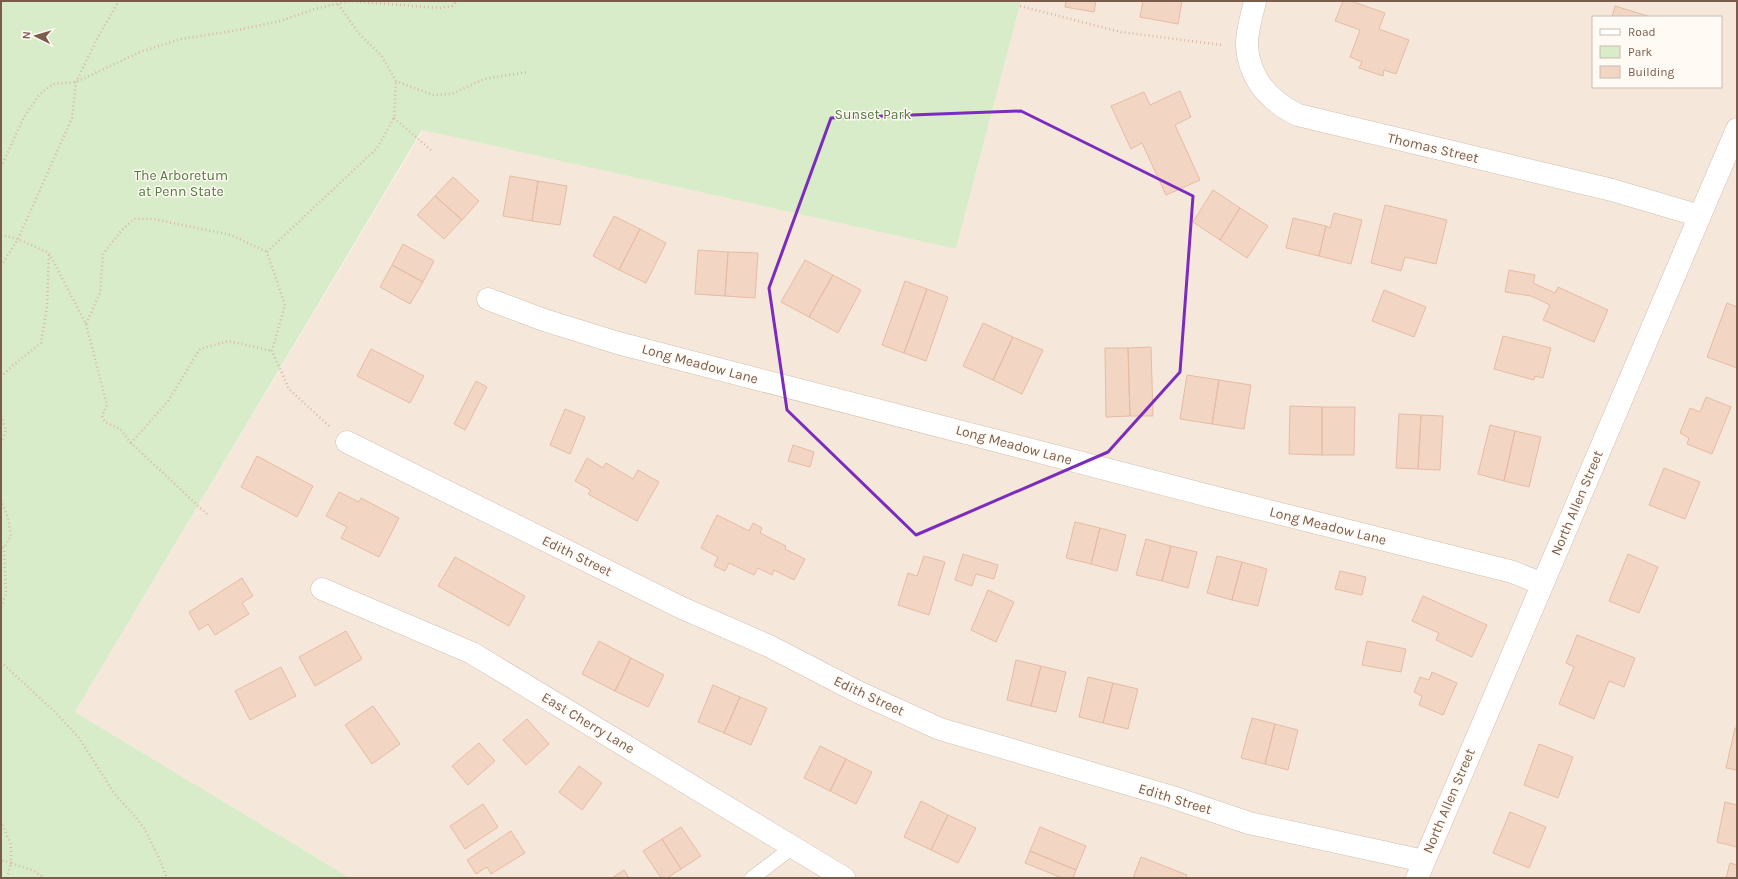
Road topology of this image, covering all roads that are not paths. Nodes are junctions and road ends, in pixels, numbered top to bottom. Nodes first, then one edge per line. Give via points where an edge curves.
1 (1255, 1) edge
2 (1737, 129) edge
3 (1700, 216) junction
4 (488, 298) dead end
5 (347, 442) road end
6 (1542, 584) junction
7 (322, 589) dead end
8 (793, 847) junction
9 (1420, 869) edge
10 (752, 878) edge
11 (844, 878) edge

1 - 3 street, Thomas Street via 1247,47 1254,75 1261,88 1284,109 1298,115 1604,189
2 - 3 street, North Allen Street
3 - 6 street, North Allen Street
4 - 6 street, Long Meadow Lane via 544,320 618,343 1513,572
5 - 9 street, Edith Street via 682,608 769,646 858,692 940,729 1169,796 1249,823
6 - 9 street, North Allen Street
7 - 8 street, East Cherry Lane via 472,653
8 - 10 lane
8 - 11 street, East Cherry Lane

